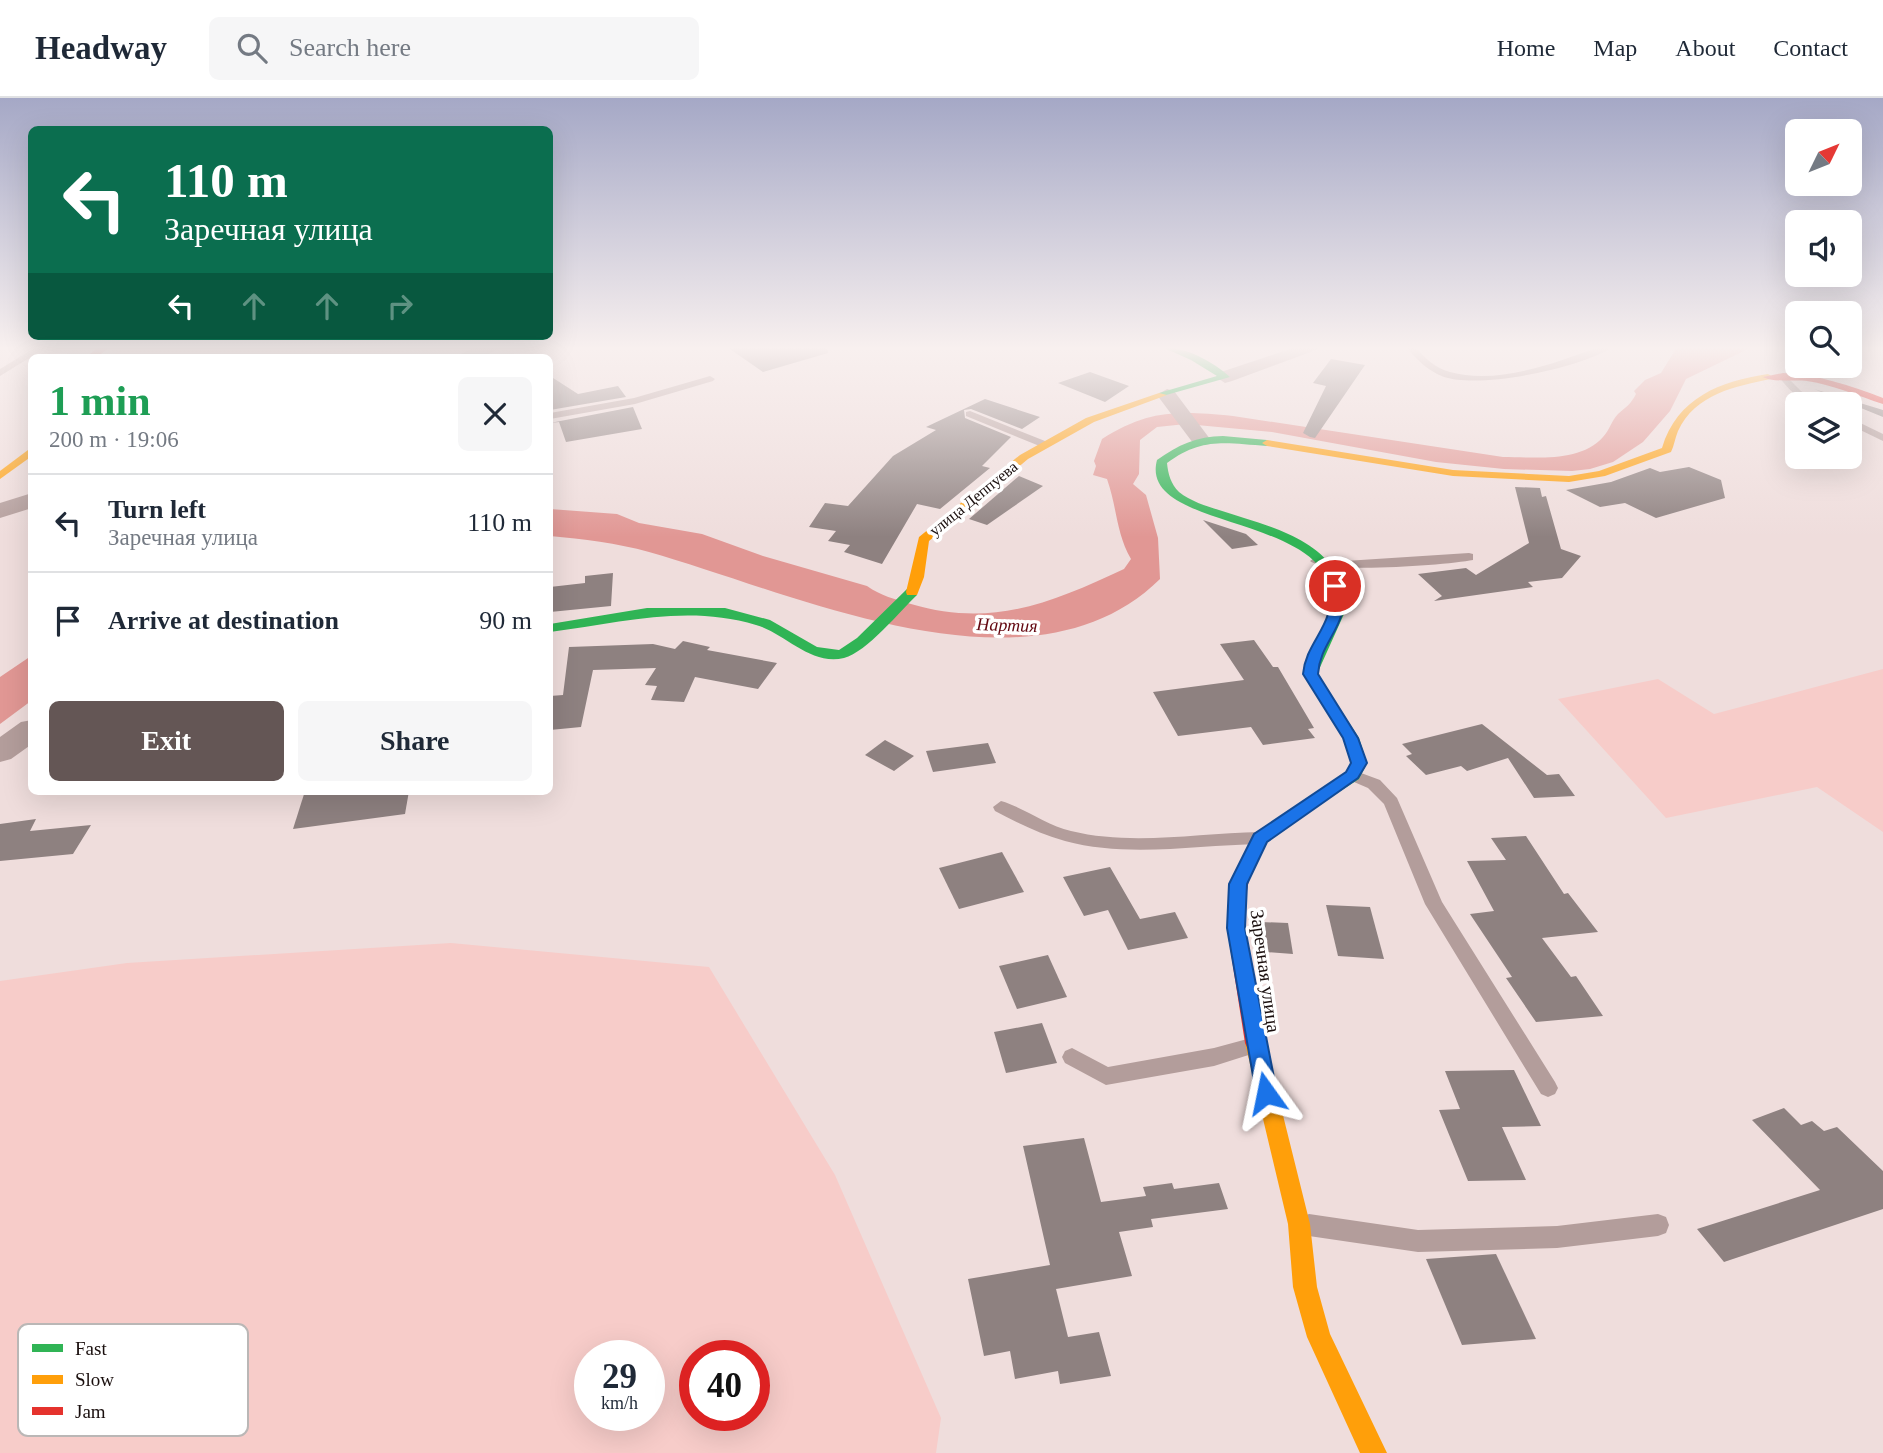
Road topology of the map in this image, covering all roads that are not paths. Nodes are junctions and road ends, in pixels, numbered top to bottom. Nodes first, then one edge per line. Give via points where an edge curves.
1 (583, 410) edge
2 (1117, 410) edge
3 (1180, 410) edge
4 (1690, 410) edge
5 (970, 414) dead end
6 (553, 415) edge
7 (1862, 427) edge
8 (1197, 434) junction
9 (1883, 438) edge
10 (1046, 444) junction
11 (28, 453) edge
12 (0, 476) edge
13 (28, 501) edge
14 (0, 510) edge
15 (1469, 557) dead end
16 (1316, 562) junction
17 (553, 628) edge
18 (28, 732) edge
19 (0, 752) edge
20 (1353, 775) junction
21 (1001, 807) dead end
22 (1260, 838) junction
23 (1255, 1044) junction
24 (1072, 1057) dead end
25 (1548, 1088) dead end
26 (1299, 1224) junction
27 (1658, 1225) dead end
28 (1374, 1453) edge

1 - 6 lane
2 - 10 street, улица Деппуева
3 - 8 street
4 - 8 street via 1674,427 1667,450 1601,474 1569,479 1453,472
5 - 10 lane
7 - 9 lane
8 - 16 street via 1161,462 1171,491 1189,503 1262,526
10 - 17 street, улица Деппуева via 929,533 918,553 917,584 862,641 842,653 803,647 752,618 700,610 647,612
11 - 12 street
13 - 14 street
15 - 16 lane via 1345,565
16 - 20 street via 1335,586 1338,601 1330,633 1311,663 1310,674 1358,752
18 - 19 street
20 - 22 street
20 - 25 lane via 1374,784 1391,802 1434,904
21 - 22 lane via 1041,830 1095,842 1149,846 1210,838
22 - 23 street, Заречная улица via 1238,884 1235,905
23 - 24 lane via 1214,1057 1106,1076
23 - 26 street, Заречная улица
26 - 27 lane via 1418,1241 1557,1237
26 - 28 street, Заречная улица via 1305,1287 1319,1337

